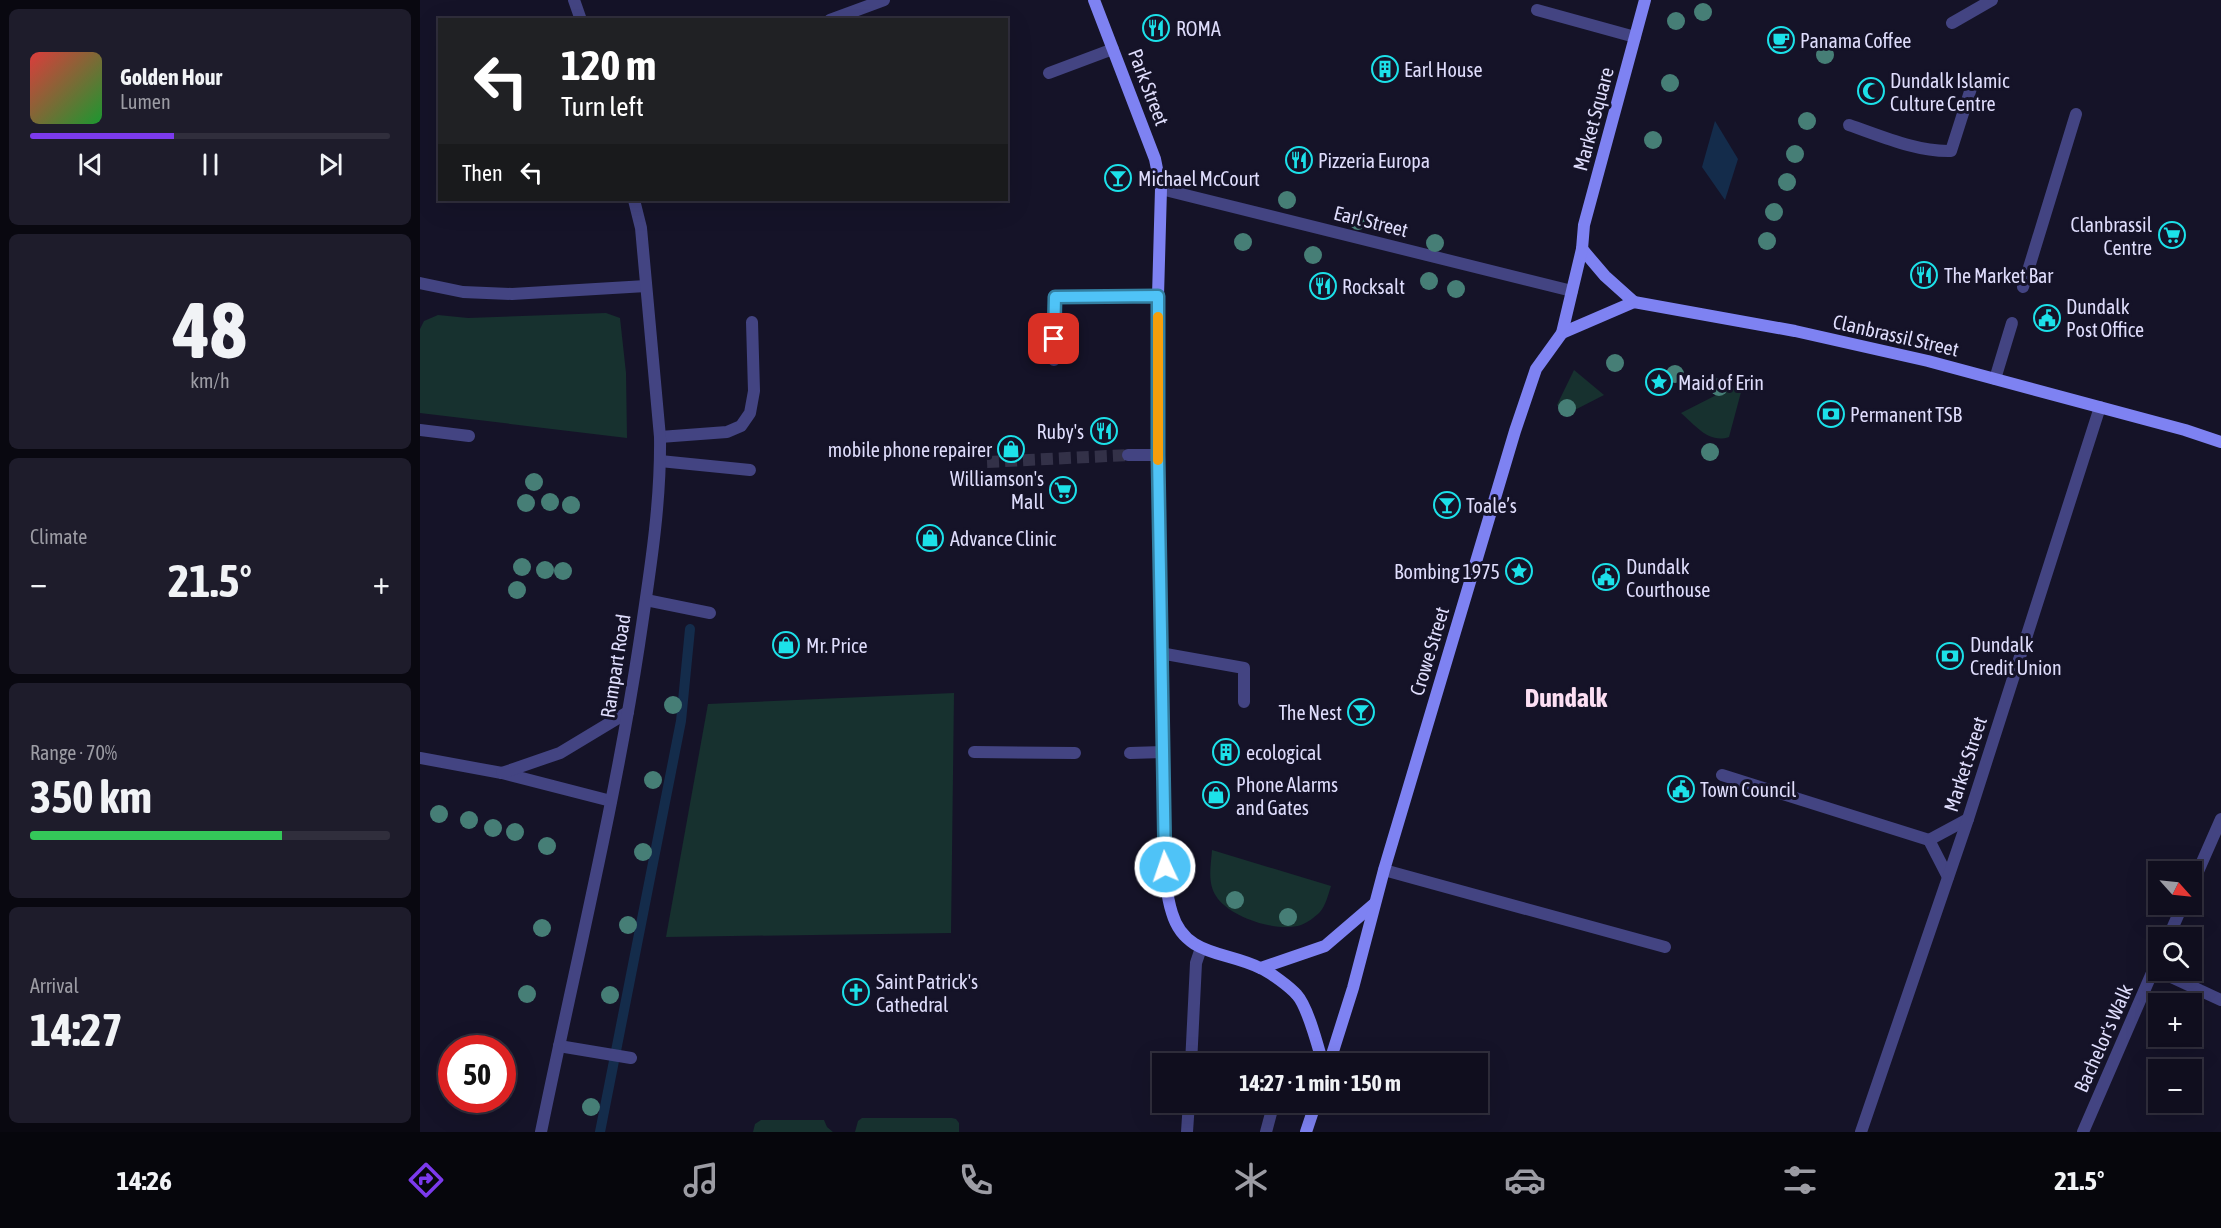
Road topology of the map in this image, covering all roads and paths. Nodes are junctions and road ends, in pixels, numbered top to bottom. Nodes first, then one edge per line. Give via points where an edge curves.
1 (574, 0) edge
2 (884, 0) edge
3 (1094, 0) edge
4 (1645, 0) edge
5 (1992, 0) edge
6 (1537, 10) dead end
7 (580, 18) edge
8 (835, 18) edge
9 (1952, 23) dead end
10 (1635, 37) junction
11 (1113, 49) junction
12 (1049, 73) dead end
13 (1973, 82) dead end
14 (2076, 114) dead end
15 (1849, 126) dead end
16 (1161, 189) junction
17 (634, 201) edge
18 (1582, 249) junction
19 (420, 283) edge
20 (646, 286) junction
21 (2023, 287) dead end
22 (1572, 291) junction
23 (1158, 296) junction
24 (1634, 302) junction
25 (752, 322) dead end
26 (2012, 323) dead end
27 (1562, 333) junction
28 (1054, 360) dead end
29 (1995, 379) junction
30 (2100, 406) junction
31 (420, 430) edge
32 (469, 436) dead end
33 (660, 437) junction
34 (2221, 442) edge
35 (1128, 455) tunnel mouth
36 (1158, 455) junction
37 (660, 461) junction
38 (750, 470) dead end
39 (646, 600) junction
40 (710, 613) dead end
41 (1160, 653) junction
42 (1244, 702) dead end
43 (628, 712) junction
44 (974, 752) dead end
45 (1076, 753) dead end
46 (1130, 753) dead end
47 (1163, 753) junction
48 (420, 758) edge
49 (502, 773) junction
50 (1722, 775) dead end
51 (611, 801) junction
52 (1968, 819) junction
53 (2221, 819) edge
54 (1929, 840) junction
55 (2202, 862) edge
56 (1384, 870) junction
57 (1948, 877) junction
58 (1374, 904) junction
59 (1665, 947) dead end
60 (1201, 948) junction
61 (1260, 968) junction
62 (2149, 981) edge
63 (2187, 981) edge
64 (2221, 1000) edge
65 (559, 1046) junction
66 (1192, 1053) edge
67 (1320, 1053) edge
68 (1332, 1053) edge
69 (631, 1058) dead end
70 (1188, 1113) edge
71 (1271, 1113) edge
72 (1313, 1113) edge
73 (541, 1132) edge
74 (1187, 1132) edge
75 (1266, 1132) edge
76 (1308, 1132) edge
77 (1861, 1132) edge
78 (2082, 1132) edge

1 - 7 street
2 - 8 street
3 - 11 main road, Park Street
4 - 10 main road, Market Square
5 - 9 street
6 - 10 street
10 - 18 main road, Market Square via 1584,225
11 - 12 street
11 - 16 main road, Park Street via 1155,159
13 - 15 street via 1951,151 1910,145
14 - 21 street
16 - 22 street, Earl Street
16 - 23 main road, Park Street
17 - 20 street, Rampart Road
18 - 22 main road, Market Square
18 - 24 main road
19 - 20 street via 463,292 512,294
20 - 33 street, Rampart Road
22 - 27 main road, Market Square
23 - 28 street via 1055,297
23 - 36 main road, Park Street
24 - 27 main road
24 - 29 main road, Clanbrassil Street via 1795,331
25 - 33 street via 754,392 750,413 741,426 727,432
26 - 29 street
27 - 56 main road, Crowe Street via 1536,369 1529,390
29 - 30 main road, Clanbrassil Street
30 - 34 main road, Clanbrassil Street
30 - 52 street, Market Street
31 - 32 street
33 - 37 street, Rampart Road
35 - 36 street
36 - 41 main road, Park Street
37 - 38 street
37 - 39 street, Rampart Road
39 - 40 street
39 - 43 street, Rampart Road
41 - 42 street via 1244,668
41 - 47 main road, Park Street
43 - 49 street via 560,753
43 - 51 street, Rampart Road
44 - 45 street
46 - 47 street
47 - 60 main road, Park Street via 1166,889 1172,915 1185,938
48 - 49 street
49 - 51 street
50 - 54 street
51 - 65 street, Rampart Road
52 - 54 street
52 - 57 street, Market Street
53 - 55 street
54 - 57 street
56 - 58 main road, Crowe Street
56 - 59 street
57 - 77 street, Market Street
58 - 61 main road via 1325,946
58 - 68 main road, Crowe Street
60 - 61 main road
60 - 66 street via 1196,963
61 - 67 main road via 1298,996
62 - 78 street, Bachelor's Walk
63 - 64 street
65 - 69 street
65 - 73 street, Rampart Road
70 - 74 street
71 - 75 street
72 - 76 main road

